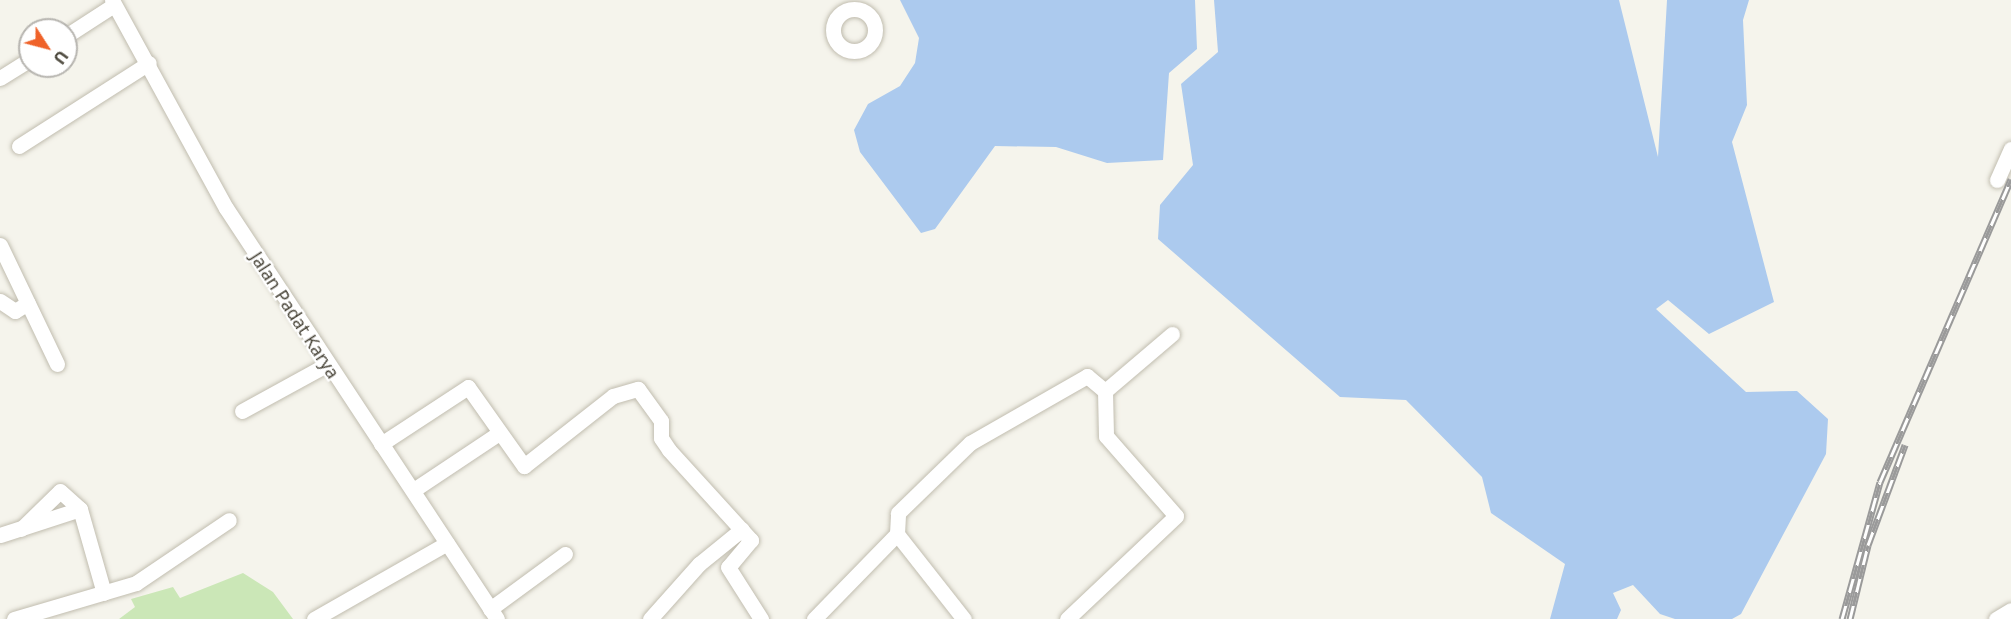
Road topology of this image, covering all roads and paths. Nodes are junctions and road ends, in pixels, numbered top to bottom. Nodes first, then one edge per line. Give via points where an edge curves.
1 (113, 3) edge
2 (78, 28) edge
3 (149, 63) junction
4 (18, 67) edge
5 (0, 78) edge
6 (19, 146) dead end
7 (2011, 149) edge
8 (1997, 180) dead end
9 (0, 245) edge
10 (0, 301) edge
11 (28, 303) junction
12 (1172, 334) dead end
13 (57, 364) dead end
14 (326, 365) junction
15 (1105, 391) junction
16 (242, 411) dead end
17 (499, 433) junction
18 (381, 444) junction
19 (415, 489) junction
20 (80, 509) junction
21 (229, 520) dead end
22 (21, 528) junction
23 (742, 529) junction
24 (897, 534) junction
25 (0, 535) edge
26 (447, 543) junction
27 (565, 554) dead end
28 (104, 593) junction
29 (2011, 610) edge
30 (494, 614) edge
31 (656, 617) edge
32 (14, 619) edge
33 (314, 619) edge
34 (762, 619) edge
35 (814, 619) edge
36 (964, 619) edge
37 (1067, 619) edge
38 (1996, 619) edge

1 - 2 street
1 - 3 street, Jalan Padat Karya
3 - 6 street
3 - 14 street, Jalan Padat Karya via 214,187
4 - 5 street
7 - 8 street
9 - 11 street
10 - 11 street via 15,311
11 - 13 street
12 - 15 street
14 - 16 street
14 - 18 street, Jalan Padat Karya
15 - 24 street via 1081,376 970,443 898,513
15 - 37 street via 1106,436 1176,516
17 - 18 street via 468,387
17 - 19 street
17 - 23 street via 524,466 613,396 638,389 661,421 661,438 669,450
18 - 19 street, Jalan Padat Karya
19 - 26 street, Jalan Padat Karya
20 - 22 street
20 - 22 street via 60,491
20 - 28 street
21 - 28 street via 136,583
22 - 25 street
23 - 31 street via 699,564
23 - 34 street via 751,540 728,567
24 - 35 street
24 - 36 street
26 - 30 street, Jalan Padat Karya
26 - 33 street
27 - 30 street
28 - 32 street
29 - 38 street

